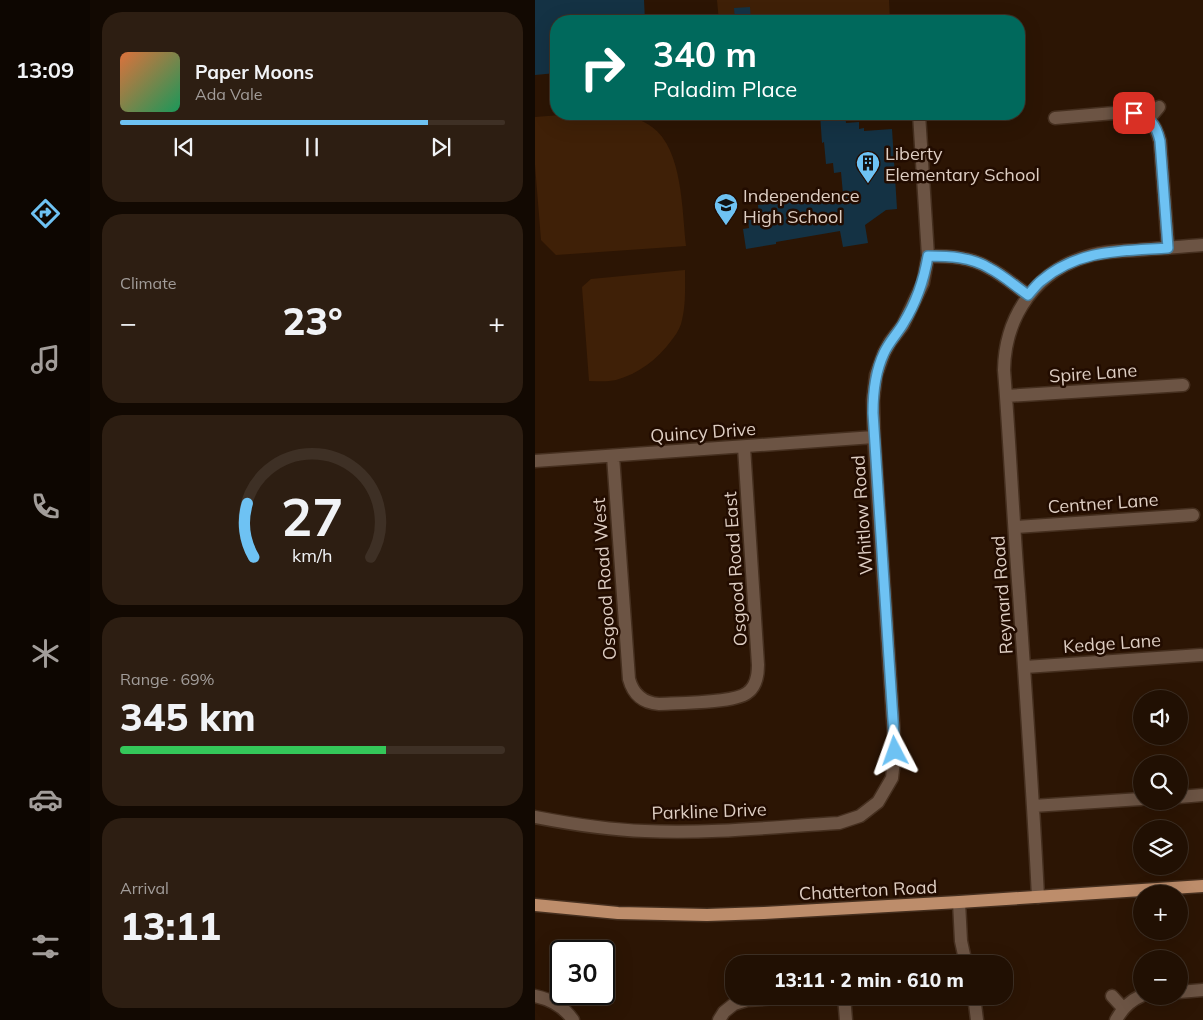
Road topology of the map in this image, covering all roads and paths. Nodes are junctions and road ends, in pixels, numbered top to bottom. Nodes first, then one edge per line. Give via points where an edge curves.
1 (1159, 107) dead end
2 (1055, 118) dead end
3 (1149, 119) junction
4 (919, 120) edge
5 (1203, 245) edge
6 (1168, 248) junction
7 (928, 256) junction
8 (1028, 295) junction
9 (1183, 385) dead end
10 (1006, 396) junction
11 (874, 437) junction
12 (744, 447) junction
13 (613, 456) junction
14 (535, 461) edge
15 (1193, 515) dead end
16 (1015, 527) junction
17 (1201, 655) dead end
18 (1025, 667) junction
19 (639, 697) joint
20 (1203, 795) edge
21 (1188, 796) edge
22 (1133, 800) edge
23 (878, 802) joint
24 (1033, 806) junction
25 (535, 817) edge
26 (1203, 886) edge
27 (1038, 897) junction
28 (959, 902) junction
29 (535, 905) edge
30 (964, 955) edge
31 (1203, 990) edge
32 (1188, 991) edge
33 (535, 996) edge
34 (1112, 996) dead end
35 (1133, 1000) edge
36 (733, 1005) edge
37 (845, 1005) edge
38 (975, 1005) edge
39 (1123, 1008) junction
40 (722, 1016) edge
41 (573, 1020) edge
42 (846, 1020) edge
43 (977, 1020) edge
44 (1116, 1020) edge

1 - 3 street
2 - 3 street via 1126,112
3 - 6 street via 1160,141
4 - 7 street, Whitlow Road
5 - 6 street, Reynard Road
6 - 8 street, Reynard Road via 1107,252 1079,259 1041,281
7 - 8 street via 955,257 988,266
7 - 11 street, Whitlow Road via 923,283 903,325 884,353 876,375
8 - 10 street, Reynard Road via 1008,337 1004,356
9 - 10 street, Spire Lane
10 - 16 street, Reynard Road
11 - 12 street, Quincy Drive
11 - 23 street, Whitlow Road via 895,751 892,778
12 - 13 street, Quincy Drive
12 - 19 street, Osgood Road East via 758,666 755,683 747,693 730,699 659,704
13 - 14 street, Quincy Drive
13 - 19 street, Osgood Road West via 628,672 631,686
15 - 16 street, Centner Lane
16 - 18 street, Reynard Road
17 - 18 street, Kedge Lane
18 - 24 street, Reynard Road
20 - 21 street
22 - 24 street
23 - 25 street, Parkline Drive via 860,816 839,823 702,832 614,829
24 - 27 street, Reynard Road
26 - 27 main road, Chatterton Road
27 - 28 main road, Chatterton Road
28 - 29 main road, Chatterton Road via 707,915 618,913
28 - 30 street
31 - 32 street
33 - 41 street via 561,1008
34 - 39 street
35 - 39 street
36 - 40 street
37 - 42 street
38 - 43 street
39 - 44 street

